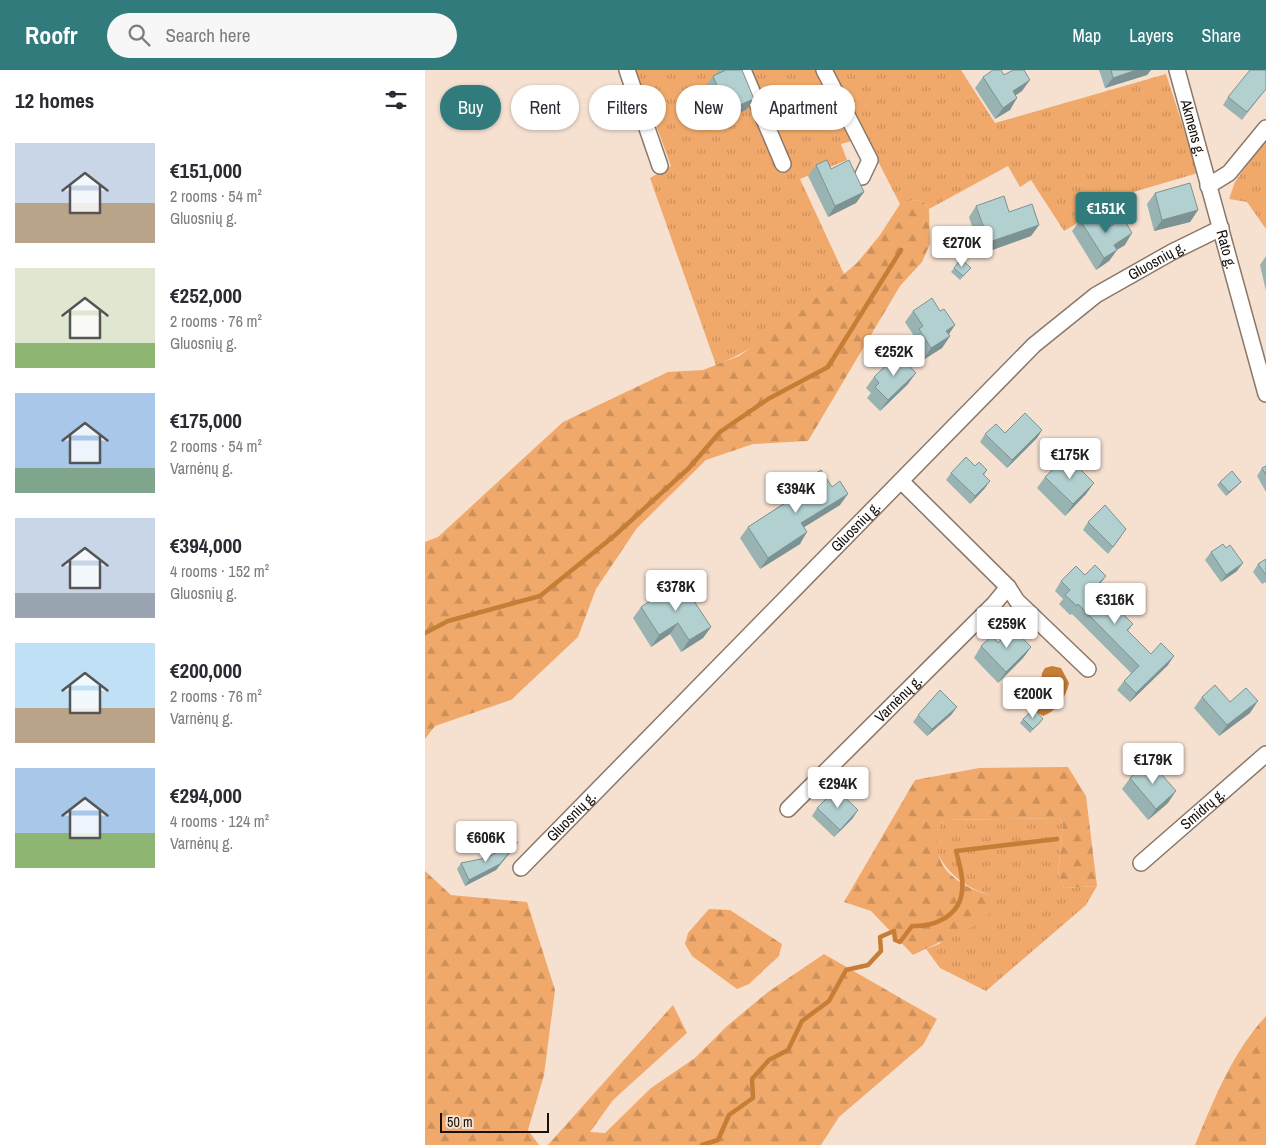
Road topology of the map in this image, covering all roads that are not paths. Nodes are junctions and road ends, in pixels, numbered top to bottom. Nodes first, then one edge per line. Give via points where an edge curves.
1 (627, 70) edge
2 (743, 70) edge
3 (824, 70) edge
4 (1177, 70) edge
5 (1266, 128) edge
6 (783, 164) dead end
7 (660, 166) dead end
8 (862, 177) dead end
9 (1208, 186) junction
10 (1221, 228) junction
11 (1266, 394) edge
12 (901, 482) junction
13 (1007, 587) junction
14 (1088, 669) dead end
15 (1266, 754) edge
16 (788, 809) dead end
17 (1141, 863) dead end
18 (521, 868) dead end

1 - 7 street
2 - 6 street
3 - 8 street via 870,160
4 - 9 street, Akmens g.
5 - 9 street via 1229,173
9 - 10 street, Rato g.
10 - 11 street, Rato g.
10 - 12 street, Gluosnių g. via 1096,295 1042,338
12 - 13 street
12 - 18 street, Gluosnių g.
13 - 14 street via 1017,601
13 - 16 street, Varnėnų g. via 994,604
15 - 17 street, Smidrų g.

